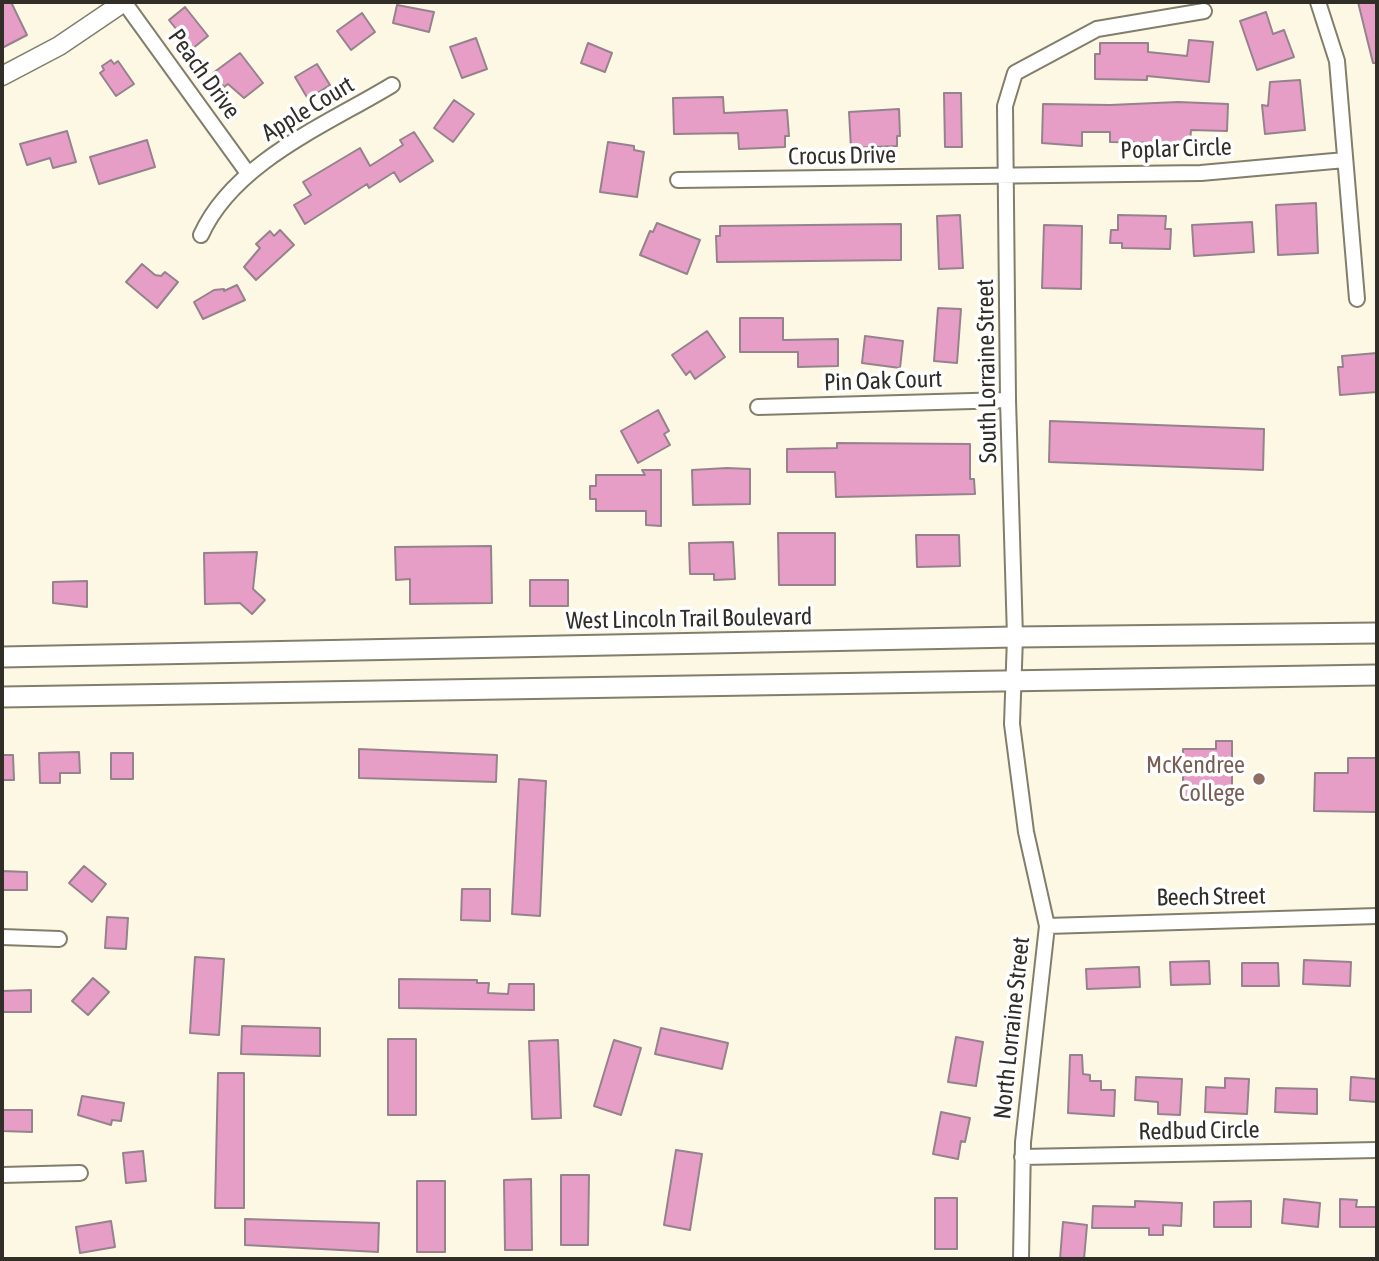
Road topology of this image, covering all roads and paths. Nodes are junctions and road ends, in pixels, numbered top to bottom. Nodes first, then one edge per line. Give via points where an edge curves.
1 (124, 2) edge
2 (1318, 2) edge
3 (1204, 11) dead end
4 (2, 76) edge
5 (392, 85) dead end
6 (1345, 160) junction
7 (247, 172) junction
8 (1008, 176) junction
9 (678, 180) dead end
10 (201, 235) dead end
11 (1357, 299) dead end
12 (1008, 400) junction
13 (758, 407) dead end
14 (1377, 633) edge
15 (1015, 637) junction
16 (2, 657) edge
17 (1377, 675) edge
18 (1013, 680) junction
19 (2, 697) edge
20 (1377, 916) edge
21 (1046, 926) junction
22 (2, 937) edge
23 (59, 939) dead end
24 (1377, 1150) edge
25 (1022, 1157) junction
26 (79, 1172) dead end
27 (2, 1175) edge
28 (1021, 1259) edge

1 - 4 street via 59,46
1 - 7 street, Peach Drive
2 - 6 street via 1337,61
3 - 8 street, South Lorraine Street via 1097,29 1015,73 1005,106
5 - 7 street, Apple Court
6 - 8 street, Poplar Circle via 1202,173
6 - 11 street
7 - 10 street, Apple Court via 209,216
8 - 9 street, Crocus Drive
8 - 12 street, South Lorraine Street
12 - 13 street, Pin Oak Court
12 - 15 street, South Lorraine Street
14 - 15 main road, West Lincoln Trail Boulevard
15 - 16 main road, West Lincoln Trail Boulevard
15 - 18 street, North Lorraine Street
17 - 18 main road
18 - 19 main road
18 - 21 street, North Lorraine Street via 1019,788
20 - 21 street, Beech Street
21 - 25 street, North Lorraine Street
22 - 23 street
24 - 25 street, Redbud Circle
25 - 28 street, North Lorraine Street
26 - 27 street

